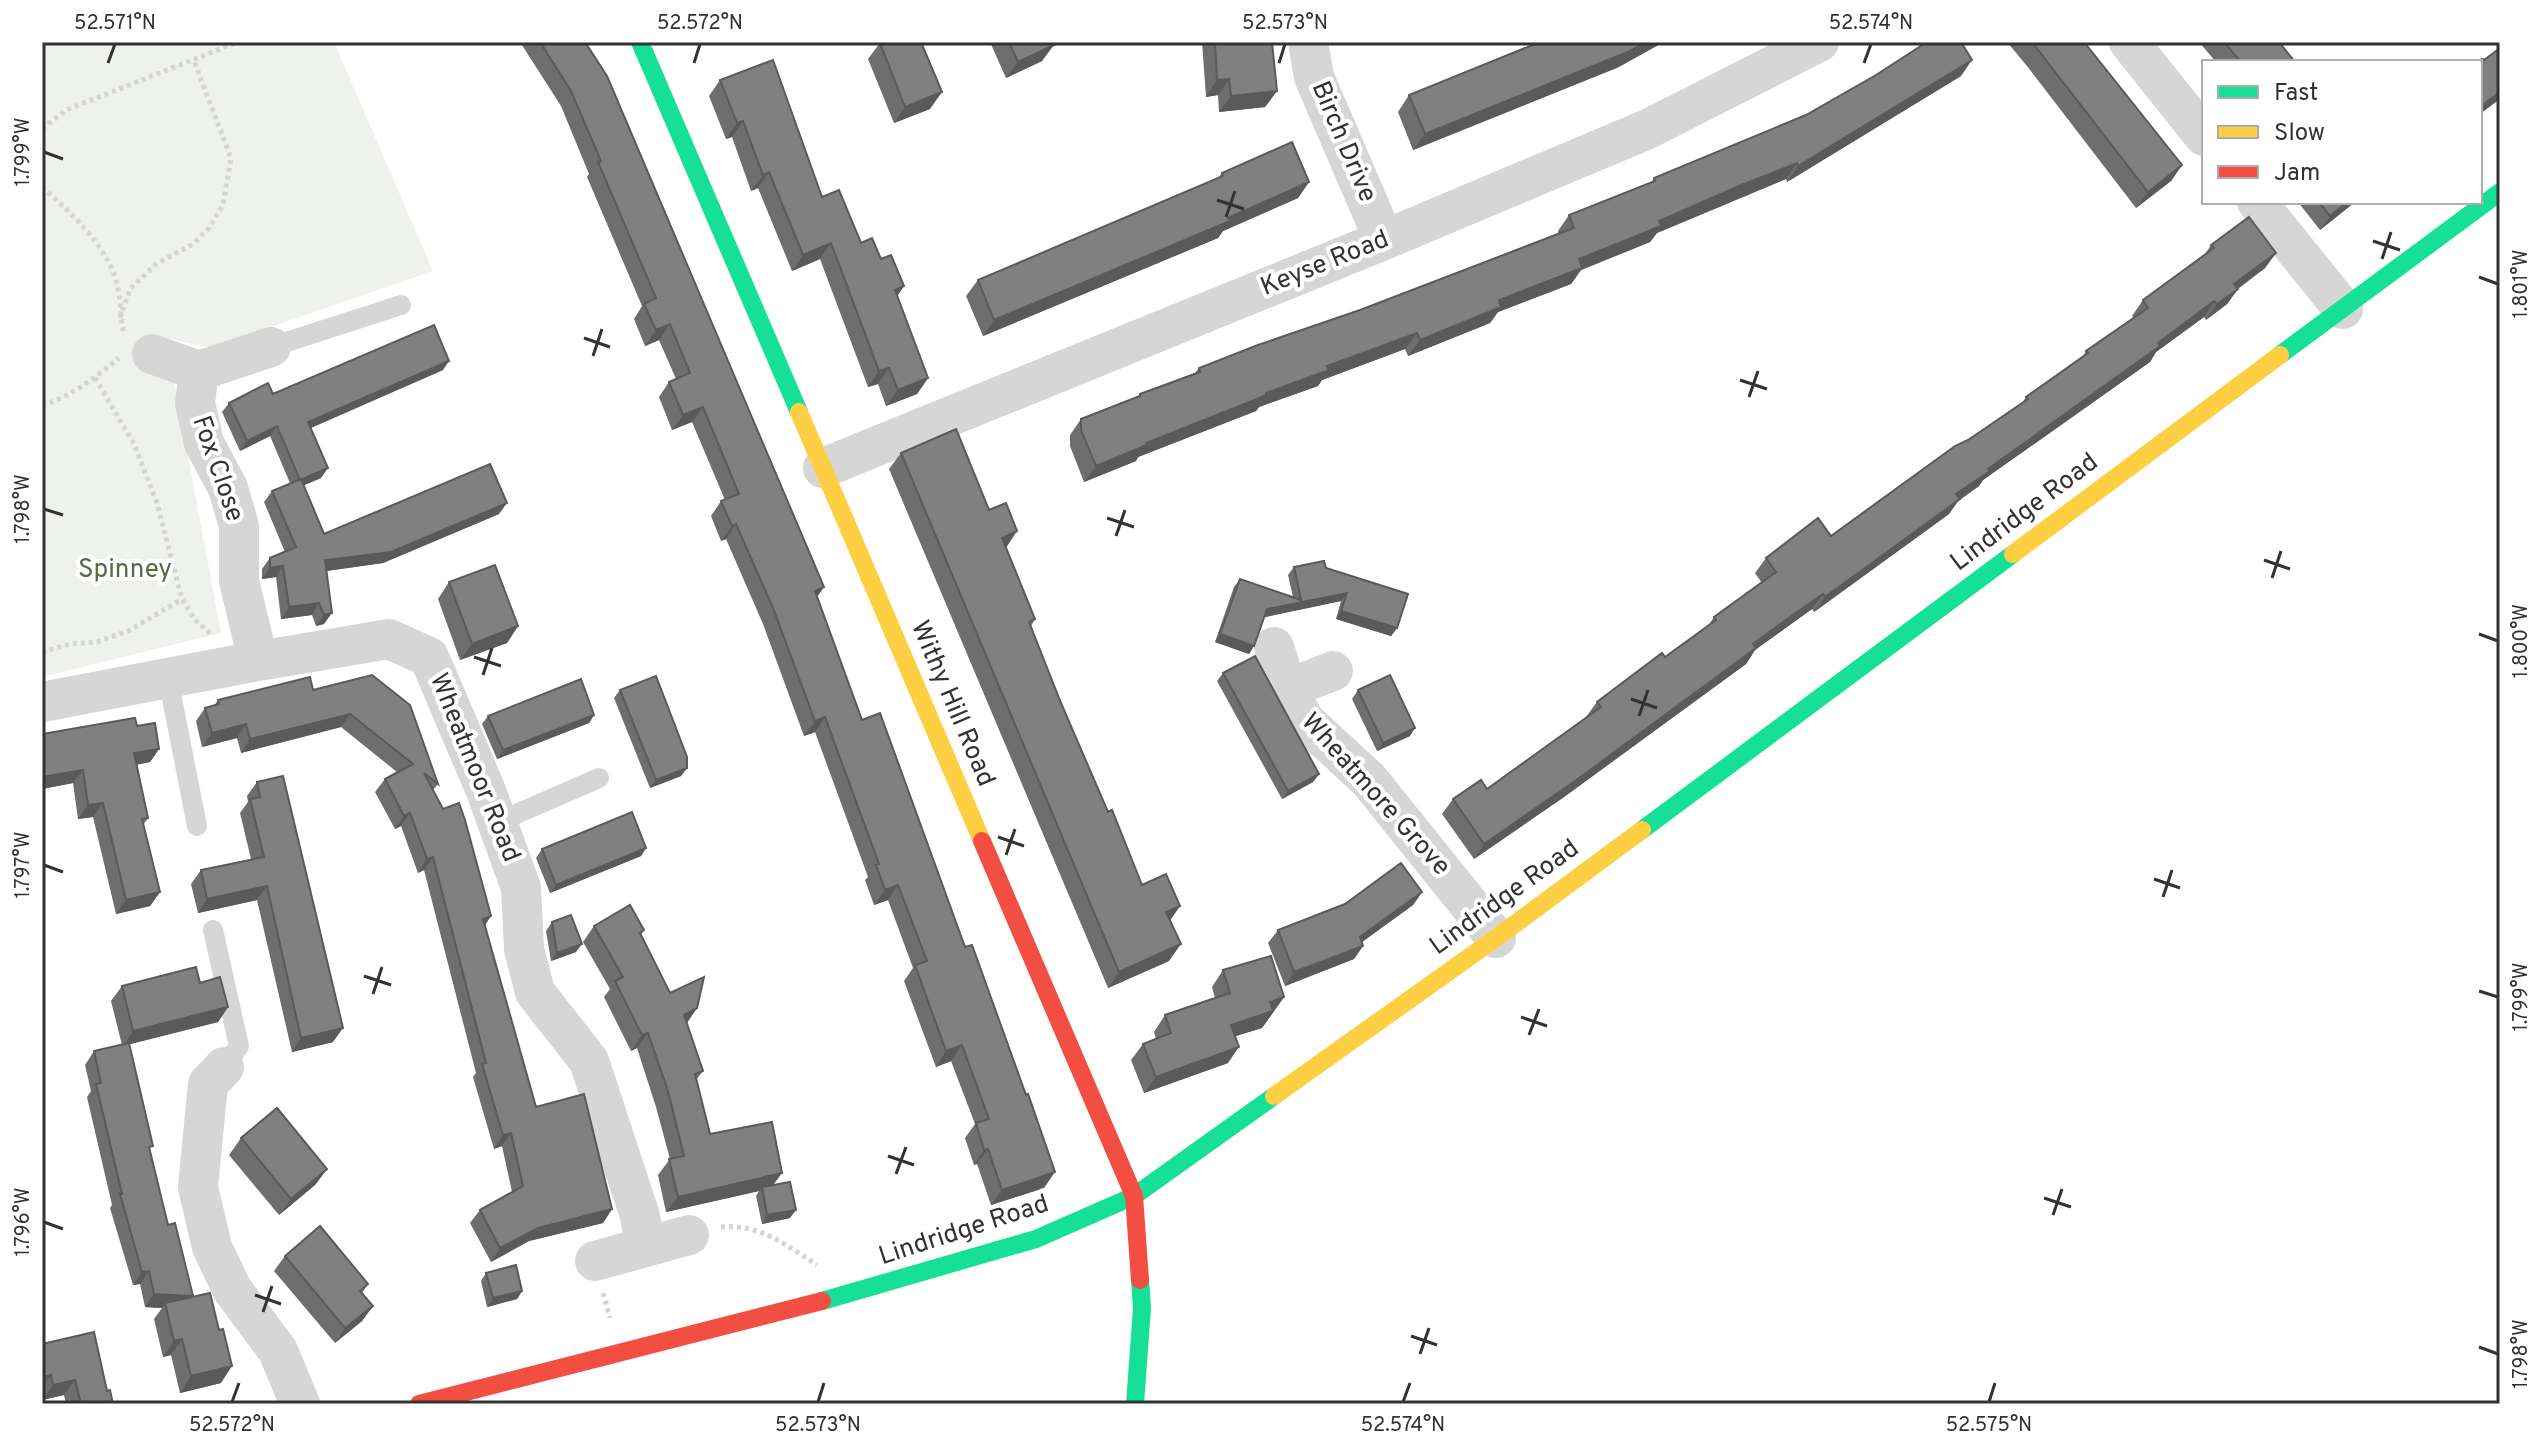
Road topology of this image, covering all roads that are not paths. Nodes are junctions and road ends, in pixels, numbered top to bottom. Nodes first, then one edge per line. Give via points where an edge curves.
1 (1308, 42) edge
2 (1819, 42) edge
3 (2129, 42) edge
4 (643, 43) edge
5 (2202, 133) edge
6 (2500, 192) edge
7 (2259, 204) edge
8 (1384, 240) junction
9 (401, 305) dead end
10 (2343, 309) junction
11 (271, 347) joint
12 (141, 352) road end
13 (199, 371) junction
14 (823, 468) junction
15 (1274, 647) dead end
16 (255, 661) junction
17 (1333, 671) dead end
18 (168, 678) junction
19 (1287, 689) junction
20 (42, 702) edge
21 (599, 778) dead end
22 (498, 822) junction
23 (197, 826) dead end
24 (213, 930) dead end
25 (1496, 938) junction
26 (204, 1073) joint
27 (1134, 1196) junction
28 (689, 1235) road end
29 (645, 1246) junction
30 (595, 1261) road end
31 (507, 1382) junction
32 (300, 1404) edge
33 (419, 1404) edge
34 (512, 1404) edge
35 (1135, 1404) edge

1 - 8 street, Birch Drive via 1314,77
2 - 8 street, Keyse Road via 1648,129
3 - 5 street
4 - 14 street, Withy Hill Road
6 - 10 street, Lindridge Road
7 - 10 street
8 - 14 street, Keyse Road
9 - 11 lane
10 - 25 street, Lindridge Road
11 - 13 street
12 - 13 street
13 - 16 street, Fox Close via 195,403 204,443 228,488 239,526 239,581
14 - 27 street, Withy Hill Road
15 - 19 street, Wheatmore Grove
16 - 18 street, Wheatmoor Road
16 - 22 street, Wheatmoor Road via 389,639 429,657
17 - 19 street, Wheatmore Grove
18 - 20 street, Wheatmoor Road
18 - 23 lane
19 - 25 street, Wheatmore Grove via 1305,721 1369,780
21 - 22 lane
22 - 29 street, Wheatmoor Road via 521,888 524,949 535,992 589,1061
24 - 26 lane via 239,1046
25 - 27 street, Lindridge Road
26 - 32 street via 198,1187 212,1247 232,1289 278,1351
27 - 31 street, Lindridge Road via 1036,1239 859,1292
27 - 35 street, Withy Hill Road via 1142,1308
28 - 29 street
29 - 30 street
31 - 33 street, Lindridge Road
31 - 34 lane

